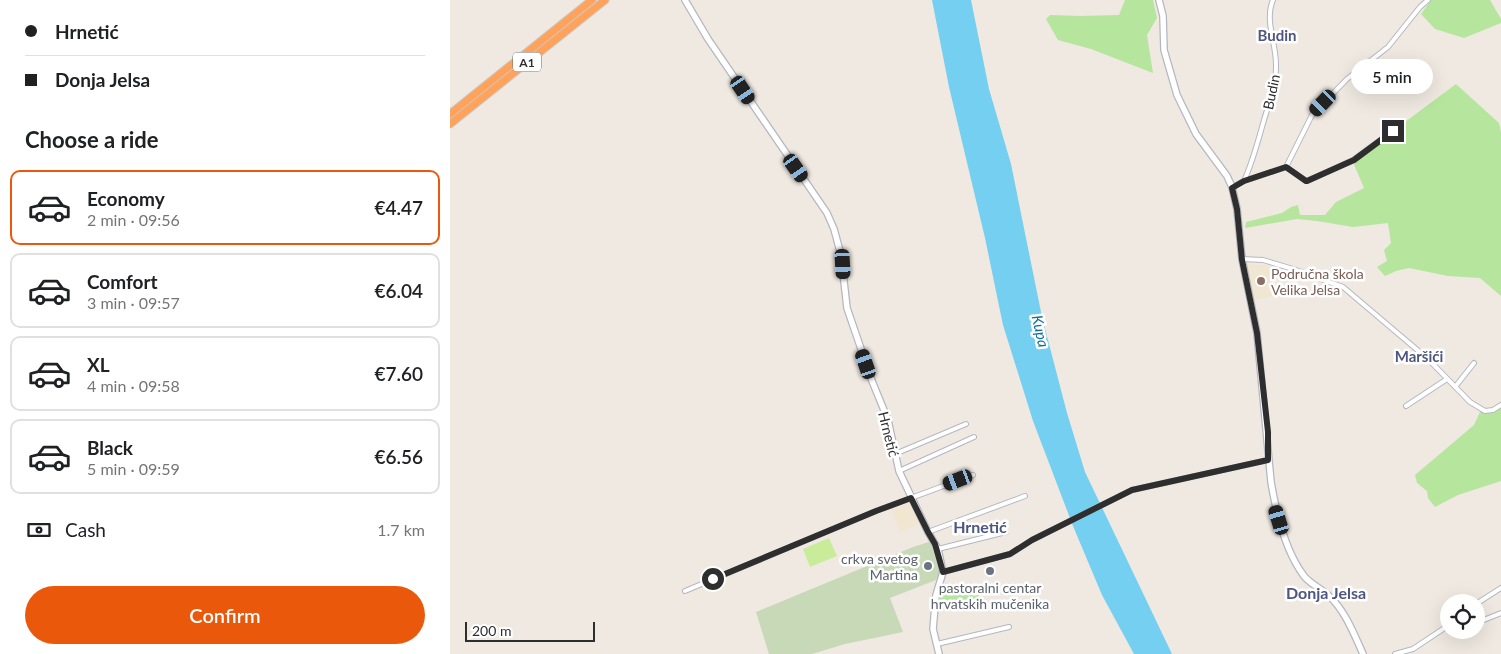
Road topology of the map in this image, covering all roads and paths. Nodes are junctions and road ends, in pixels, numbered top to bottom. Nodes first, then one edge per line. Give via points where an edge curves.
1 (592, 0) edge
2 (605, 0) edge
3 (685, 0) edge
4 (1158, 0) edge
5 (1273, 0) edge
6 (1428, 0) edge
7 (450, 114) edge
8 (450, 124) edge
9 (1393, 131) dead end
10 (1286, 167) junction
11 (1244, 181) junction
12 (1232, 188) junction
13 (1242, 260) junction
14 (1474, 363) dead end
15 (1447, 379) junction
16 (1455, 387) junction
17 (1406, 406) dead end
18 (1501, 406) edge
19 (966, 424) dead end
20 (974, 437) dead end
21 (895, 454) junction
22 (1268, 460) junction
23 (899, 471) junction
24 (973, 475) dead end
25 (1025, 496) dead end
26 (911, 498) junction
27 (928, 532) junction
28 (1006, 532) dead end
29 (938, 549) junction
30 (943, 572) junction
31 (1501, 588) edge
32 (685, 591) dead end
33 (1485, 598) edge
34 (1501, 613) edge
35 (1485, 619) edge
36 (1010, 627) dead end
37 (1440, 631) edge
38 (937, 644) junction
39 (939, 654) edge
40 (1363, 654) edge
41 (1396, 654) edge

1 - 7 highway, A1
2 - 8 highway, A1
3 - 21 street, Hrnetić via 831,220 841,255 847,308 888,420
4 - 12 street via 1163,16 1164,50 1178,95 1196,134
5 - 11 street, Budin via 1269,10 1275,48 1274,83
6 - 10 street via 1388,47 1347,79 1312,115
9 - 10 street via 1354,160 1307,181
10 - 11 street
11 - 12 street
12 - 13 street
13 - 15 street via 1263,260 1343,287
13 - 22 street via 1257,333
14 - 16 street
15 - 16 street
15 - 17 street
16 - 18 street via 1485,411
19 - 21 street
20 - 23 street, Hrnetić
21 - 23 street, Hrnetić
22 - 30 street via 1132,490 1010,554
22 - 40 street via 1275,506 1293,557 1304,577 1328,595 1342,611
23 - 26 street, Hrnetić
24 - 26 street
25 - 27 street
26 - 27 street, Hrnetić
26 - 32 street
27 - 29 street, Hrnetić
28 - 29 street
29 - 30 street, Hrnetić
30 - 38 street, Hrnetić via 934,612 933,629
31 - 33 street
34 - 35 street
36 - 38 street
37 - 41 street via 1414,649
38 - 39 street, Hrnetić

